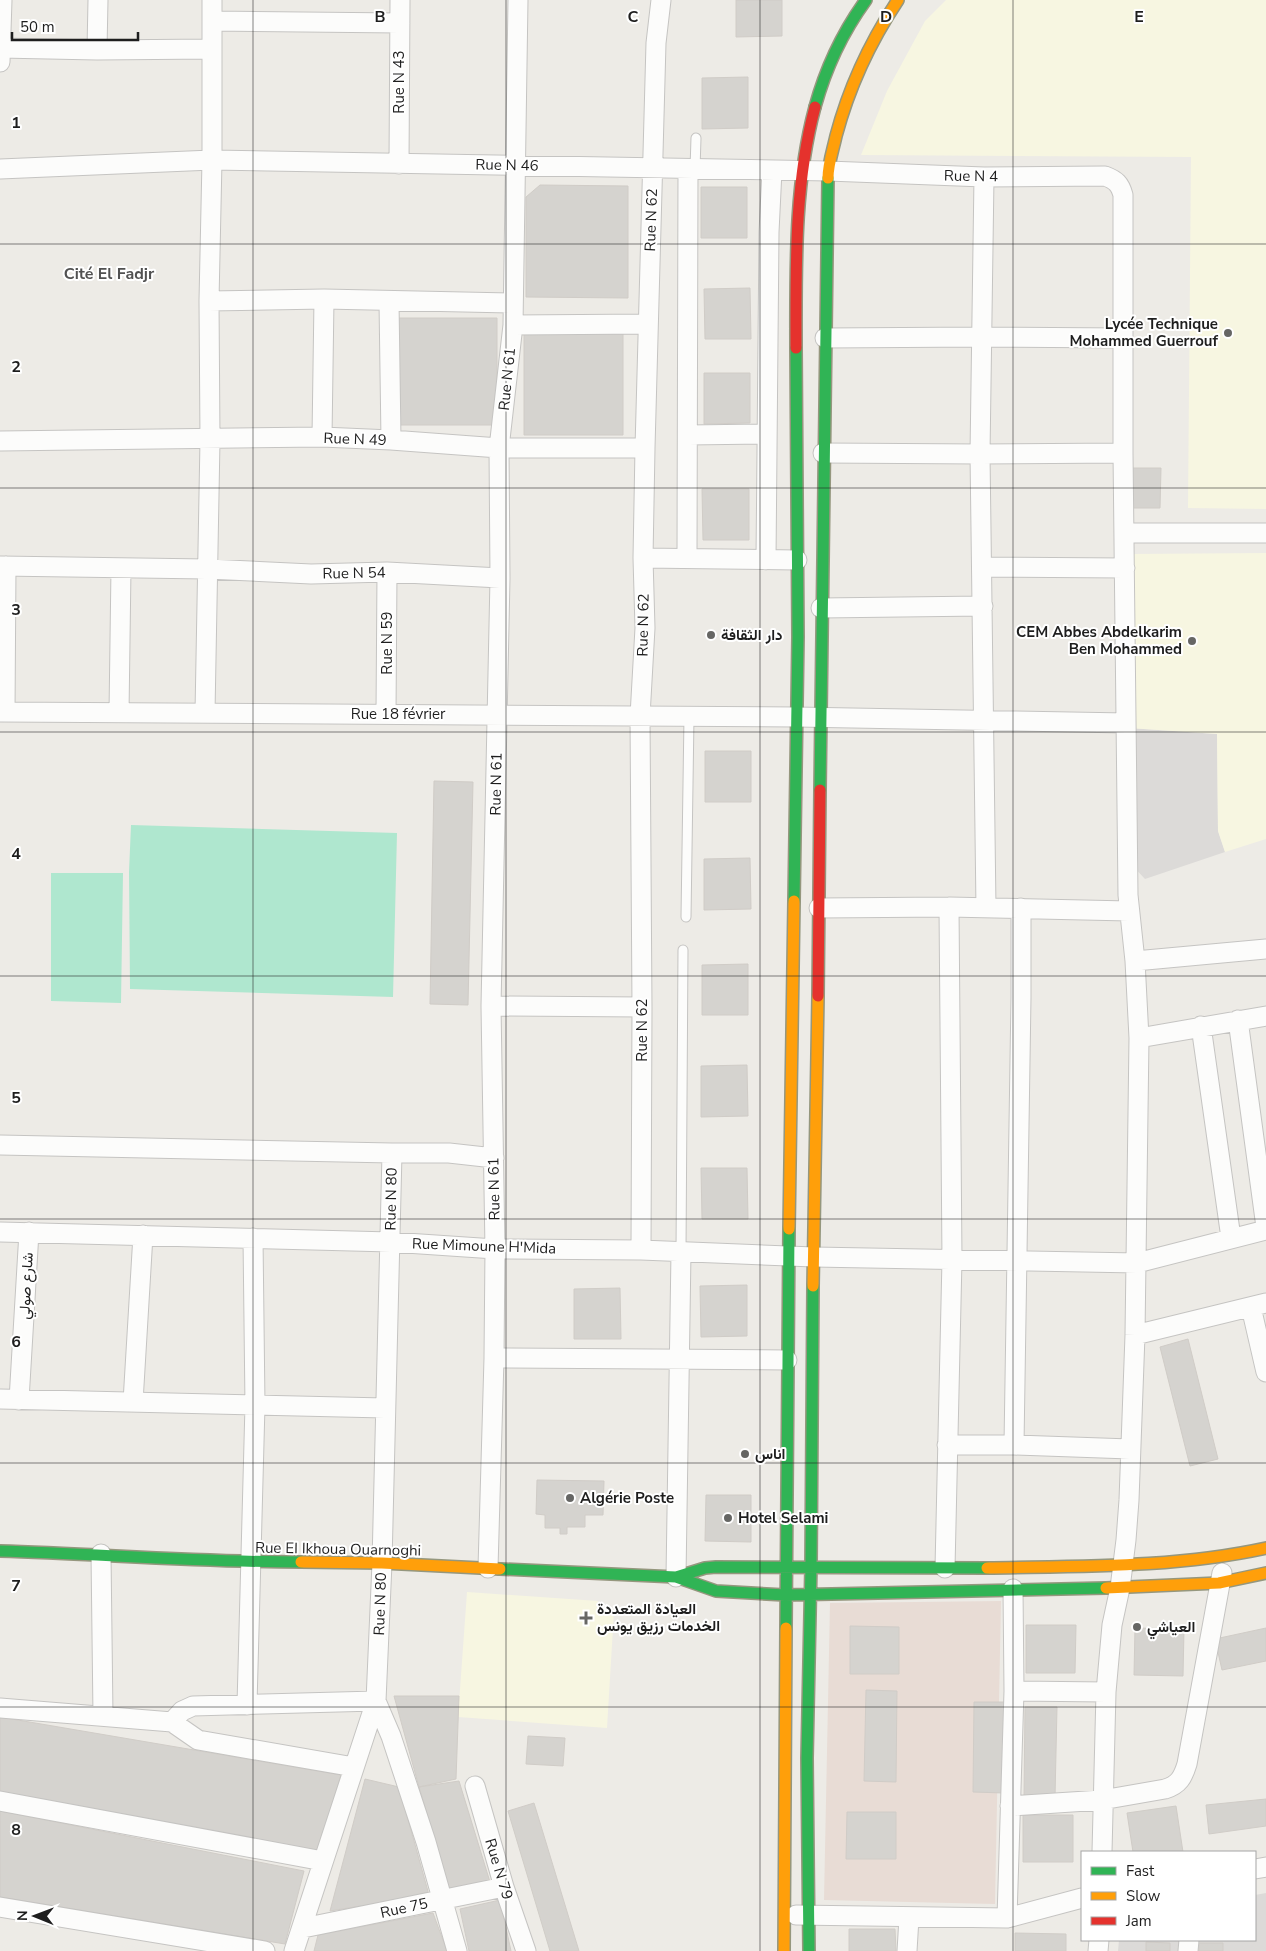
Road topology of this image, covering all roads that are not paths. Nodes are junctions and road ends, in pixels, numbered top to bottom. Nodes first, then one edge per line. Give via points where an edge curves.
1 (2, 0) edge
2 (98, 0) edge
3 (212, 0) edge
4 (400, 0) edge
5 (518, 0) edge
6 (661, 0) edge
7 (866, 0) edge
8 (898, 0) edge
9 (212, 21) junction
10 (400, 23) junction
11 (0, 48) edge
12 (97, 50) junction
13 (212, 50) junction
14 (0, 62) edge
15 (696, 138) dead end
16 (212, 160) junction
17 (399, 164) junction
18 (515, 165) junction
19 (0, 169) edge
20 (652, 169) junction
21 (692, 169) junction
22 (772, 170) junction
23 (802, 171) junction
24 (828, 171) junction
25 (984, 177) junction
26 (324, 299) junction
27 (209, 302) junction
28 (389, 302) junction
29 (513, 303) junction
30 (648, 324) junction
31 (513, 325) junction
32 (981, 337) junction
33 (825, 338) junction
34 (1123, 338) junction
35 (767, 434) junction
36 (688, 435) junction
37 (322, 437) junction
38 (210, 440) junction
39 (392, 440) junction
40 (0, 441) edge
41 (499, 448) junction
42 (645, 448) junction
43 (823, 453) junction
44 (1123, 453) junction
45 (980, 454) junction
46 (1124, 533) junction
47 (1266, 533) edge
48 (643, 558) junction
49 (687, 558) junction
50 (766, 560) junction
51 (797, 560) junction
52 (3, 566) edge
53 (982, 567) junction
54 (121, 568) junction
55 (207, 568) junction
56 (1125, 568) junction
57 (387, 572) junction
58 (500, 578) junction
59 (983, 606) junction
60 (821, 608) junction
61 (2, 712) edge
62 (119, 712) junction
63 (205, 713) junction
64 (386, 714) junction
65 (498, 715) junction
66 (640, 716) junction
67 (689, 717) junction
68 (797, 717) junction
69 (820, 718) junction
70 (985, 721) junction
71 (1126, 723) junction
72 (948, 907) junction
73 (819, 908) junction
74 (986, 908) junction
75 (1021, 908) junction
76 (1129, 911) junction
77 (686, 917) dead end
78 (1266, 949) edge
79 (683, 950) dead end
80 (1135, 961) junction
81 (491, 1006) junction
82 (642, 1007) junction
83 (1266, 1016) edge
84 (1238, 1020) junction
85 (1201, 1026) junction
86 (1139, 1038) junction
87 (0, 1145) edge
88 (392, 1153) junction
89 (494, 1158) junction
90 (1266, 1229) edge
91 (0, 1232) edge
92 (29, 1232) junction
93 (144, 1235) junction
94 (253, 1238) junction
95 (1230, 1238) junction
96 (391, 1242) junction
97 (495, 1249) junction
98 (641, 1250) junction
99 (681, 1252) junction
100 (789, 1256) junction
101 (814, 1257) junction
102 (952, 1259) junction
103 (1018, 1261) junction
104 (1136, 1263) junction
105 (1258, 1305) edge
106 (1135, 1335) junction
107 (494, 1358) junction
108 (678, 1359) junction
109 (788, 1360) junction
110 (1266, 1372) edge
111 (0, 1399) edge
112 (20, 1400) junction
113 (133, 1402) junction
114 (255, 1405) junction
115 (385, 1408) junction
116 (947, 1445) junction
117 (1014, 1445) junction
118 (1130, 1449) junction
119 (1266, 1548) edge
120 (0, 1551) edge
121 (101, 1554) junction
122 (1225, 1557) junction
123 (252, 1562) junction
124 (382, 1563) junction
125 (787, 1566) junction
126 (811, 1566) junction
127 (1123, 1566) junction
128 (488, 1568) junction
129 (945, 1568) junction
130 (1266, 1573) edge
131 (676, 1577) junction
132 (1220, 1583) junction
133 (1120, 1588) junction
134 (1013, 1590) junction
135 (810, 1594) junction
136 (785, 1595) junction
137 (1014, 1690) junction
138 (1106, 1692) junction
139 (376, 1701) junction
140 (247, 1705) junction
141 (0, 1708) edge
142 (103, 1716) junction
143 (172, 1722) junction
144 (785, 1758) junction
145 (807, 1758) junction
146 (354, 1767) junction
147 (474, 1786) dead end
148 (1102, 1800) junction
149 (0, 1801) edge
150 (1010, 1806) junction
151 (1102, 1851) edge
152 (323, 1861) junction
153 (504, 1887) junction
154 (1081, 1898) edge
155 (442, 1900) junction
156 (0, 1907) edge
157 (784, 1915) junction
158 (809, 1915) junction
159 (909, 1918) junction
160 (1007, 1918) junction
161 (303, 1928) junction
162 (205, 1946) edge
163 (265, 1951) edge
164 (294, 1951) edge
165 (457, 1951) edge
166 (526, 1951) edge
167 (784, 1951) edge
168 (809, 1951) edge
169 (907, 1951) edge

1 - 11 street
2 - 12 street
3 - 9 street
4 - 10 street, Rue N 43
5 - 18 street, Rue N 61
6 - 20 street, Rue N 62 via 656,43
7 - 23 main road via 835,50 820,88
8 - 24 main road via 881,24 861,64 843,108
9 - 10 street
9 - 13 street
10 - 17 street, Rue N 43
11 - 12 street
11 - 14 street
12 - 13 street
13 - 16 street
15 - 21 lane
16 - 17 street, Rue N 46
16 - 19 street, Rue N 46
16 - 27 street
17 - 18 street, Rue N 46
18 - 20 street, Rue N 46
18 - 29 street, Rue N 61
20 - 21 street, Rue N 46
20 - 30 street, Rue N 62
21 - 22 street, Rue N 46
21 - 36 street
22 - 23 street, Rue N 46
22 - 35 street
23 - 24 street, Rue N 4
23 - 51 main road via 796,253
24 - 25 street, Rue N 4
24 - 33 main road
25 - 32 street
25 - 34 street, Rue N 4 via 1105,176 1120,185
26 - 27 street
26 - 28 street
26 - 37 street
27 - 38 street
28 - 29 street
28 - 39 street
29 - 31 street, Rue N 61
30 - 31 street
30 - 42 street, Rue N 62
31 - 41 street, Rue N 61
32 - 33 street
32 - 34 street
32 - 45 street
33 - 43 main road
34 - 44 street
35 - 36 street
35 - 50 street
36 - 49 street
37 - 38 street, Rue N 49
37 - 39 street, Rue N 49
38 - 40 street, Rue N 49
38 - 55 street
39 - 41 street, Rue N 49
41 - 42 street, Rue N 49
41 - 58 street, Rue N 61
42 - 48 street, Rue N 62
43 - 45 street
43 - 60 main road
44 - 45 street
44 - 46 street
45 - 53 street
46 - 47 street
46 - 56 street
48 - 49 street
48 - 66 street, Rue N 62
49 - 50 street
50 - 51 street
51 - 68 main road
52 - 54 street, Rue N 54
52 - 61 street
53 - 56 street
53 - 59 street
54 - 55 street, Rue N 54
54 - 62 street
55 - 57 street, Rue N 54 via 311,574
55 - 63 street
56 - 71 street
57 - 58 street, Rue N 54
57 - 64 street, Rue N 59
58 - 65 street, Rue N 61
59 - 60 street
59 - 70 street
60 - 69 main road
61 - 62 street, Rue 18 février
62 - 63 street, Rue 18 février
63 - 64 street, Rue 18 février
64 - 65 street, Rue 18 février
65 - 66 street, Rue 18 février
65 - 81 street, Rue N 61
66 - 67 street, Rue 18 février
66 - 82 street, Rue N 62
67 - 68 street, Rue 18 février
67 - 77 lane
68 - 69 street, Rue 18 février
68 - 100 main road
69 - 70 street, Rue 18 février
69 - 73 main road
70 - 71 street, Rue 18 février
70 - 74 street
71 - 76 street
72 - 73 street
72 - 74 street
72 - 102 street
73 - 101 main road
74 - 75 street
75 - 76 street
75 - 103 street
76 - 80 street
78 - 80 street
79 - 99 lane
80 - 86 street
81 - 82 street
81 - 89 street, Rue N 61
82 - 98 street, Rue N 62
83 - 84 street
84 - 85 street
84 - 90 street
85 - 86 street
85 - 95 street
86 - 104 street
87 - 88 street
88 - 89 street via 449,1153
88 - 96 street, Rue N 80
89 - 97 street, Rue N 61
90 - 95 street, Rue Mimoune H'Mida
91 - 92 street, Rue Mimoune H'Mida
92 - 93 street, Rue Mimoune H'Mida
92 - 112 street, شارع صولي
93 - 94 street, Rue Mimoune H'Mida
93 - 113 street
94 - 96 street, Rue Mimoune H'Mida
94 - 114 street
95 - 104 street, Rue Mimoune H'Mida
96 - 97 street, Rue Mimoune H'Mida
96 - 115 street, Rue N 80
97 - 98 street, Rue Mimoune H'Mida
97 - 107 street, Rue N 61
98 - 99 street, Rue Mimoune H'Mida
99 - 100 street, Rue Mimoune H'Mida
99 - 108 street
100 - 101 street, Rue Mimoune H'Mida
100 - 109 main road
101 - 102 street, Rue Mimoune H'Mida
101 - 126 main road
102 - 103 street, Rue Mimoune H'Mida
102 - 116 street
103 - 104 street, Rue Mimoune H'Mida
103 - 117 street
104 - 106 street
105 - 106 street
105 - 110 street
106 - 118 street
107 - 108 street
107 - 128 street, Rue N 61
108 - 109 street
108 - 131 street
109 - 125 main road
111 - 112 street
112 - 113 street
113 - 114 street
114 - 115 street
114 - 123 street
115 - 124 street, Rue N 80
116 - 117 street
116 - 129 street
117 - 118 street
118 - 127 street
119 - 122 main road
120 - 121 main road, Rue EI Ikhoua Ouarnoghi
121 - 123 main road, Rue EI Ikhoua Ouarnoghi
121 - 142 street
122 - 127 main road
122 - 132 street
123 - 124 main road, Rue EI Ikhoua Ouarnoghi
123 - 140 street
124 - 128 main road, Rue EI Ikhoua Ouarnoghi
124 - 139 street, Rue N 80
125 - 126 main road
125 - 131 main road via 705,1568
125 - 136 main road
126 - 129 main road
126 - 135 main road
127 - 129 main road
127 - 133 street
128 - 131 main road, Rue EI Ikhoua Ouarnoghi
130 - 132 main road
131 - 136 main road via 716,1591
132 - 133 main road
132 - 148 street via 1184,1774 1173,1787
133 - 134 main road
133 - 138 street via 1112,1625
134 - 135 main road
134 - 137 street
135 - 136 main road
135 - 145 main road
136 - 144 main road
137 - 138 street
137 - 150 street
138 - 148 street
139 - 140 street
139 - 146 street
139 - 155 street, Rue N 80 via 399,1759
140 - 143 street via 193,1706 182,1711
141 - 142 street
142 - 143 street
143 - 146 street via 198,1740
144 - 145 main road
144 - 157 main road
145 - 158 main road
146 - 152 street
147 - 153 street, Rue N 79
148 - 150 street
148 - 151 street
149 - 152 street
150 - 160 street
152 - 161 street
153 - 155 street, Rue 75
153 - 166 street, Rue N 79
154 - 160 street
155 - 161 street, Rue 75
155 - 165 street, Rue N 80
156 - 162 street
157 - 158 street
157 - 167 main road
158 - 159 street
158 - 168 main road
159 - 160 street
159 - 169 street
161 - 164 street
162 - 163 street

